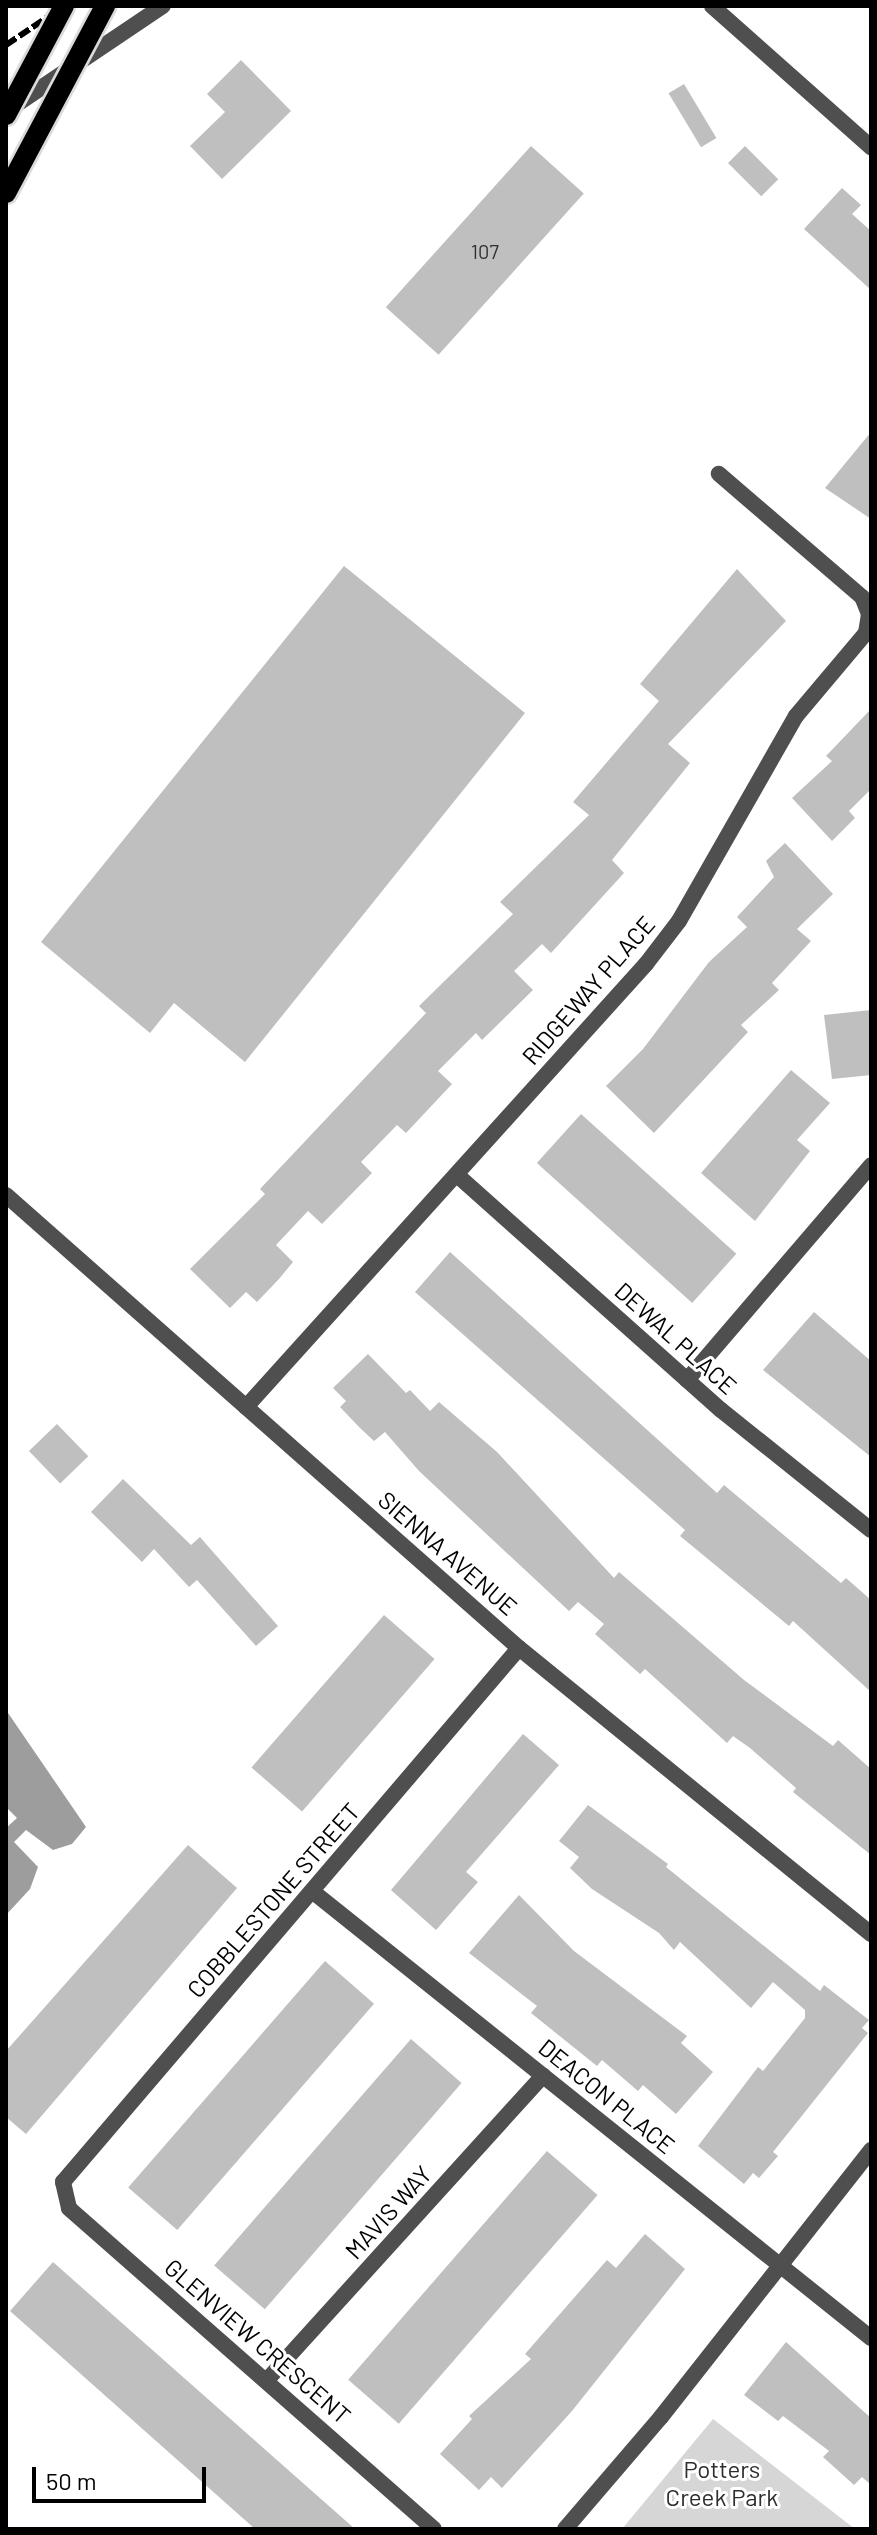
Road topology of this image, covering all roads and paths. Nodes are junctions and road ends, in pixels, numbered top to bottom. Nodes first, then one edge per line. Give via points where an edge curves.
1 (64, 6) edge
2 (105, 6) edge
3 (163, 6) edge
4 (712, 6) edge
5 (6, 113) edge
6 (871, 147) edge
7 (6, 193) edge
8 (719, 474) dead end
9 (871, 1165) edge
10 (457, 1175) junction
11 (6, 1195) edge
12 (687, 1380) junction
13 (246, 1407) junction
14 (871, 1530) edge
15 (519, 1648) junction
16 (312, 1891) junction
17 (871, 1934) edge
18 (543, 2076) junction
19 (871, 2150) edge
20 (63, 2182) joint
21 (780, 2266) junction
22 (871, 2338) edge
23 (267, 2380) junction
24 (434, 2529) edge
25 (565, 2529) edge

1 - 5 main road, bridge
2 - 7 main road, bridge
3 - 5 street
4 - 6 street
8 - 10 street, RIDGEWAY PLACE via 862,597 869,614 866,633 796,716 679,921
9 - 12 street
10 - 12 street, DEWAL PLACE
10 - 13 street, RIDGEWAY PLACE
11 - 13 street, SIENNA AVENUE
12 - 14 street, DEWAL PLACE
13 - 15 street, SIENNA AVENUE
15 - 16 street, COBBLESTONE STREET
15 - 17 street, SIENNA AVENUE
16 - 18 street, DEACON PLACE
16 - 20 street, COBBLESTONE STREET
18 - 21 street, DEACON PLACE
18 - 23 street, MAVIS WAY
19 - 21 street
20 - 23 street, GLENVIEW CRESCENT via 69,2208
21 - 22 street, DEACON PLACE
21 - 25 street
23 - 24 street, GLENVIEW CRESCENT

